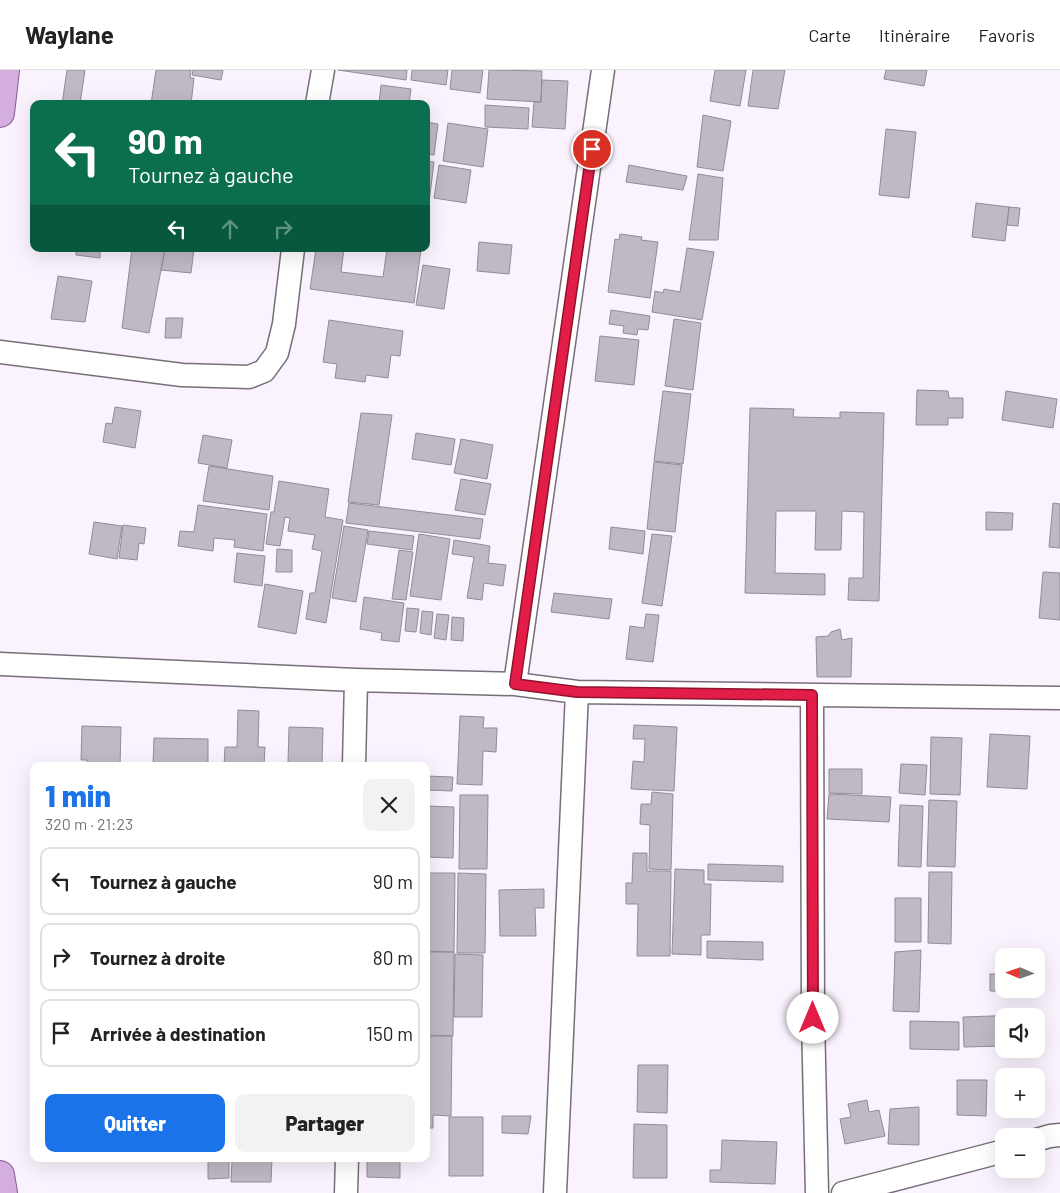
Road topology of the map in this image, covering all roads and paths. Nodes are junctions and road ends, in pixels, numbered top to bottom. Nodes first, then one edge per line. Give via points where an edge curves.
1 (322, 70) edge
2 (603, 70) edge
3 (3, 80) edge
4 (318, 100) edge
5 (0, 113) edge
6 (293, 252) edge
7 (0, 352) edge
8 (0, 664) edge
9 (356, 680) junction
10 (515, 684) junction
11 (577, 692) junction
12 (812, 695) junction
13 (1060, 698) edge
14 (354, 762) edge
15 (1060, 1135) edge
16 (1045, 1137) edge
17 (995, 1153) edge
18 (347, 1162) edge
19 (0, 1175) edge
20 (3, 1193) edge
21 (346, 1193) edge
22 (555, 1193) edge
23 (817, 1193) edge
24 (843, 1193) edge

1 - 4 street
2 - 10 street
3 - 5 main road
6 - 7 street via 277,353 264,371 249,377 182,375
8 - 9 street
9 - 10 street
9 - 14 street
10 - 11 street
11 - 12 street
11 - 22 street
12 - 13 street
12 - 23 street
15 - 16 street
17 - 24 street
18 - 21 street
19 - 20 main road

